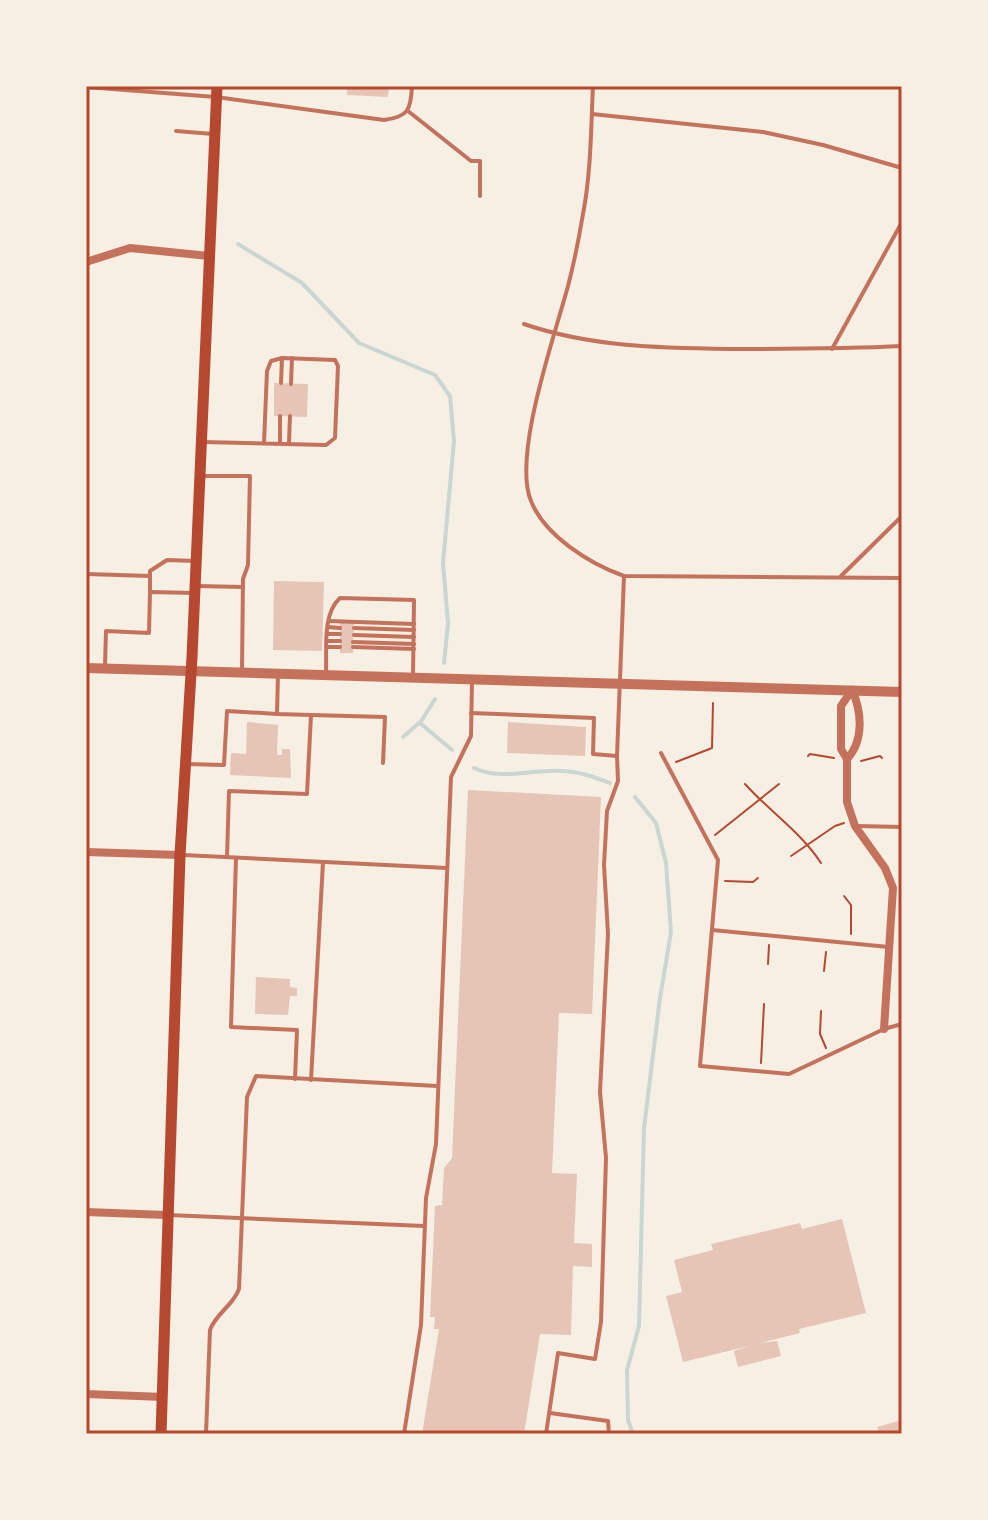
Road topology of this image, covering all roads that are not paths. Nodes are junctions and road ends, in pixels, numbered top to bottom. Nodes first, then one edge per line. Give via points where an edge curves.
1 (412, 86) edge
2 (593, 86) edge
3 (86, 87) edge
4 (217, 92) edge
5 (408, 111) junction
6 (592, 114) junction
7 (176, 131) dead end
8 (215, 135) junction
9 (902, 168) edge
10 (480, 196) dead end
11 (902, 222) edge
12 (209, 256) junction
13 (86, 262) edge
14 (524, 324) dead end
15 (553, 334) junction
16 (902, 346) edge
17 (831, 350) junction
18 (282, 358) junction
19 (292, 358) junction
20 (281, 383) dead end
21 (291, 384) dead end
22 (280, 416) dead end
23 (290, 416) dead end
24 (201, 442) junction
25 (264, 443) junction
26 (280, 443) junction
27 (289, 443) junction
28 (200, 476) junction
29 (902, 516) edge
30 (196, 561) junction
31 (86, 574) edge
32 (150, 576) junction
33 (624, 576) junction
34 (840, 576) junction
35 (902, 578) edge
36 (243, 587) junction
37 (195, 589) junction
38 (150, 592) junction
39 (329, 621) junction
40 (328, 627) junction
41 (414, 627) junction
42 (340, 628) dead end
43 (354, 628) dead end
44 (328, 634) junction
45 (340, 634) dead end
46 (354, 635) dead end
47 (414, 637) junction
48 (327, 644) junction
49 (340, 644) dead end
50 (353, 645) dead end
51 (414, 646) junction
52 (86, 668) edge
53 (105, 668) junction
54 (191, 671) junction
55 (242, 673) junction
56 (278, 674) junction
57 (326, 675) junction
58 (413, 678) junction
59 (472, 679) junction
60 (620, 684) junction
61 (852, 690) junction
62 (902, 692) edge
63 (471, 713) junction
64 (277, 714) junction
65 (311, 715) junction
66 (661, 753) dead end
67 (617, 756) junction
68 (847, 759) junction
69 (383, 763) dead end
70 (186, 764) junction
71 (855, 826) junction
72 (902, 827) edge
73 (86, 852) edge
74 (180, 855) junction
75 (227, 857) junction
76 (236, 858) junction
77 (323, 862) junction
78 (447, 868) junction
79 (712, 930) junction
80 (891, 947) junction
81 (902, 1024) edge
82 (884, 1029) junction
83 (295, 1079) junction
84 (311, 1080) junction
85 (438, 1086) junction
86 (86, 1212) edge
87 (166, 1215) junction
88 (242, 1218) junction
89 (425, 1226) junction
90 (86, 1394) edge
91 (163, 1397) junction
92 (550, 1413) junction
93 (161, 1434) edge
94 (206, 1434) edge
95 (404, 1434) edge
96 (546, 1434) edge
97 (609, 1434) edge

1 - 5 lane
2 - 6 lane
3 - 4 lane
4 - 5 lane via 384,120
4 - 8 main road
5 - 10 lane via 471,161 480,161
6 - 9 lane via 763,132
6 - 15 lane via 584,212
7 - 8 lane
8 - 12 main road
11 - 17 lane
12 - 13 street via 130,248
12 - 24 main road
14 - 15 lane
15 - 17 lane via 640,347
15 - 33 lane via 528,436 531,501 569,546
16 - 17 lane
18 - 19 lane
18 - 20 lane
18 - 25 lane via 271,361 267,371
19 - 21 lane
19 - 27 lane via 335,360 338,366 332,443
22 - 26 lane
23 - 27 lane
24 - 25 lane
24 - 28 main road
25 - 26 lane
26 - 27 lane
28 - 30 main road
28 - 36 lane via 250,476
29 - 34 lane
30 - 32 lane via 167,560
30 - 37 main road
31 - 32 lane
32 - 38 lane
33 - 34 lane
33 - 60 lane
34 - 35 lane
36 - 37 lane
36 - 55 lane
37 - 38 lane
37 - 54 main road
38 - 53 lane via 149,633 106,631
39 - 40 lane
39 - 41 lane
39 - 41 lane via 340,598 414,600
40 - 42 lane
40 - 44 lane
41 - 43 lane
41 - 47 lane
44 - 45 lane
44 - 48 lane
46 - 47 lane
47 - 51 lane
48 - 49 lane
48 - 57 lane
50 - 51 lane
51 - 58 lane
52 - 53 street
53 - 54 street
54 - 55 street
54 - 70 main road
55 - 56 street
56 - 57 street
56 - 64 lane
57 - 58 street
58 - 59 street
59 - 60 street
59 - 63 lane
60 - 61 street
60 - 67 lane
61 - 62 street
61 - 68 street via 841,706 841,749
61 - 68 street via 859,707 858,735 856,750
63 - 67 lane via 594,718 593,754
63 - 78 lane via 469,741 451,777
64 - 65 lane
64 - 70 lane via 227,711 224,765
65 - 69 lane via 385,717
65 - 75 lane via 307,794 229,791
66 - 79 lane via 718,860
67 - 92 lane via 604,865 608,934 600,1092 606,1158 601,1322 595,1359 558,1353
68 - 71 street via 847,802
70 - 74 main road
71 - 72 lane
71 - 80 street via 890,879
73 - 74 street
74 - 75 lane
74 - 87 main road
75 - 76 lane
76 - 77 lane
76 - 83 lane via 231,1027 297,1030
77 - 78 lane
77 - 84 lane
78 - 85 lane
79 - 80 lane
79 - 82 lane via 700,1066 789,1074
80 - 82 street
81 - 82 lane
83 - 84 lane
83 - 88 lane via 256,1076 249,1090
84 - 85 lane
85 - 89 lane
86 - 87 street
87 - 88 lane
87 - 91 main road
88 - 89 lane
88 - 94 lane via 239,1289 210,1330
89 - 95 lane via 421,1325
90 - 91 street
91 - 93 main road
92 - 96 lane
92 - 97 lane via 608,1421

